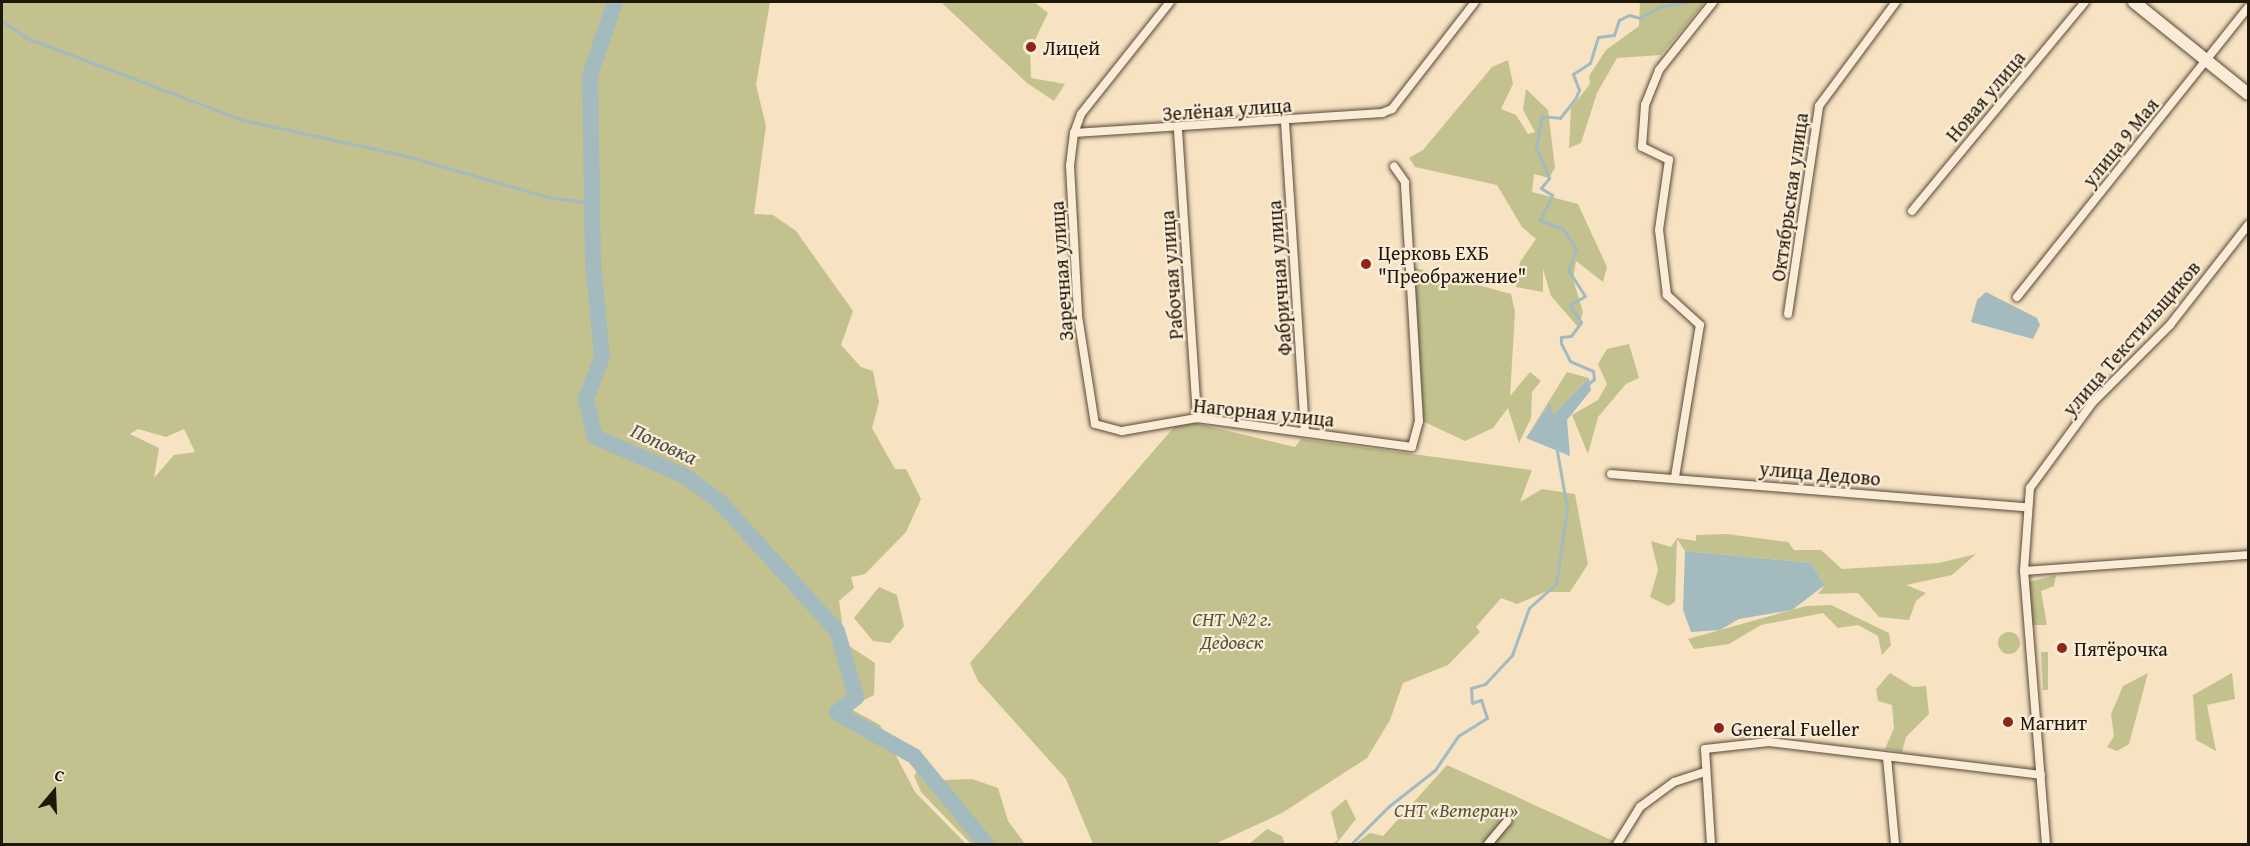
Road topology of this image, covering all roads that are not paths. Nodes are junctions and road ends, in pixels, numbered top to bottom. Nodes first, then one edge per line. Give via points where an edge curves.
1 (1170, 2) edge
2 (1475, 2) edge
3 (1713, 2) edge
4 (1896, 2) edge
5 (2085, 2) edge
6 (2134, 2) edge
7 (2248, 8) edge
8 (2207, 60) junction
9 (2248, 94) edge
10 (1285, 122) junction
11 (1178, 130) junction
12 (1074, 133) junction
13 (1394, 166) dead end
14 (1912, 211) dead end
15 (2248, 225) edge
16 (2017, 297) dead end
17 (1788, 314) dead end
18 (1088, 407) joint
19 (1197, 418) junction
20 (1305, 431) junction
21 (1611, 474) dead end
22 (1675, 477) junction
23 (2025, 507) junction
24 (2248, 555) edge
25 (2024, 571) junction
26 (1887, 757) junction
27 (2041, 775) junction
28 (1705, 777) junction
29 (1507, 821) dead end
30 (1488, 844) edge
31 (1617, 844) edge
32 (1711, 844) edge
33 (1895, 844) edge
34 (2046, 844) edge

1 - 12 street, Заречная улица via 1081,114
2 - 10 street, Зелёная улица via 1392,109
3 - 22 street via 1659,70 1645,105 1642,147 1669,160 1659,230 1667,295 1700,325
4 - 17 street, Октябрьская улица via 1818,106
5 - 14 street, Новая улица
6 - 8 street
7 - 8 street, улица 9 Мая
8 - 9 street
8 - 16 street, улица 9 Мая
10 - 11 street, Зелёная улица
10 - 20 street, Фабричная улица
11 - 12 street, Зелёная улица
11 - 19 street, Рабочая улица
12 - 18 street, Заречная улица via 1070,166 1076,293
13 - 20 street, Нагорная улица via 1405,182 1419,421 1412,447
15 - 23 street, улица Текстильщиков via 2170,325 2093,402 2030,488
18 - 19 street, Нагорная улица via 1095,424 1122,431
19 - 20 street, Нагорная улица
21 - 22 street, улица Дедово
22 - 23 street, улица Дедово
23 - 25 street
24 - 25 street
25 - 27 street
26 - 27 street
26 - 28 street via 1769,742 1705,749
26 - 33 street
27 - 34 street
28 - 31 street via 1674,782 1640,807
28 - 32 street
29 - 30 street

